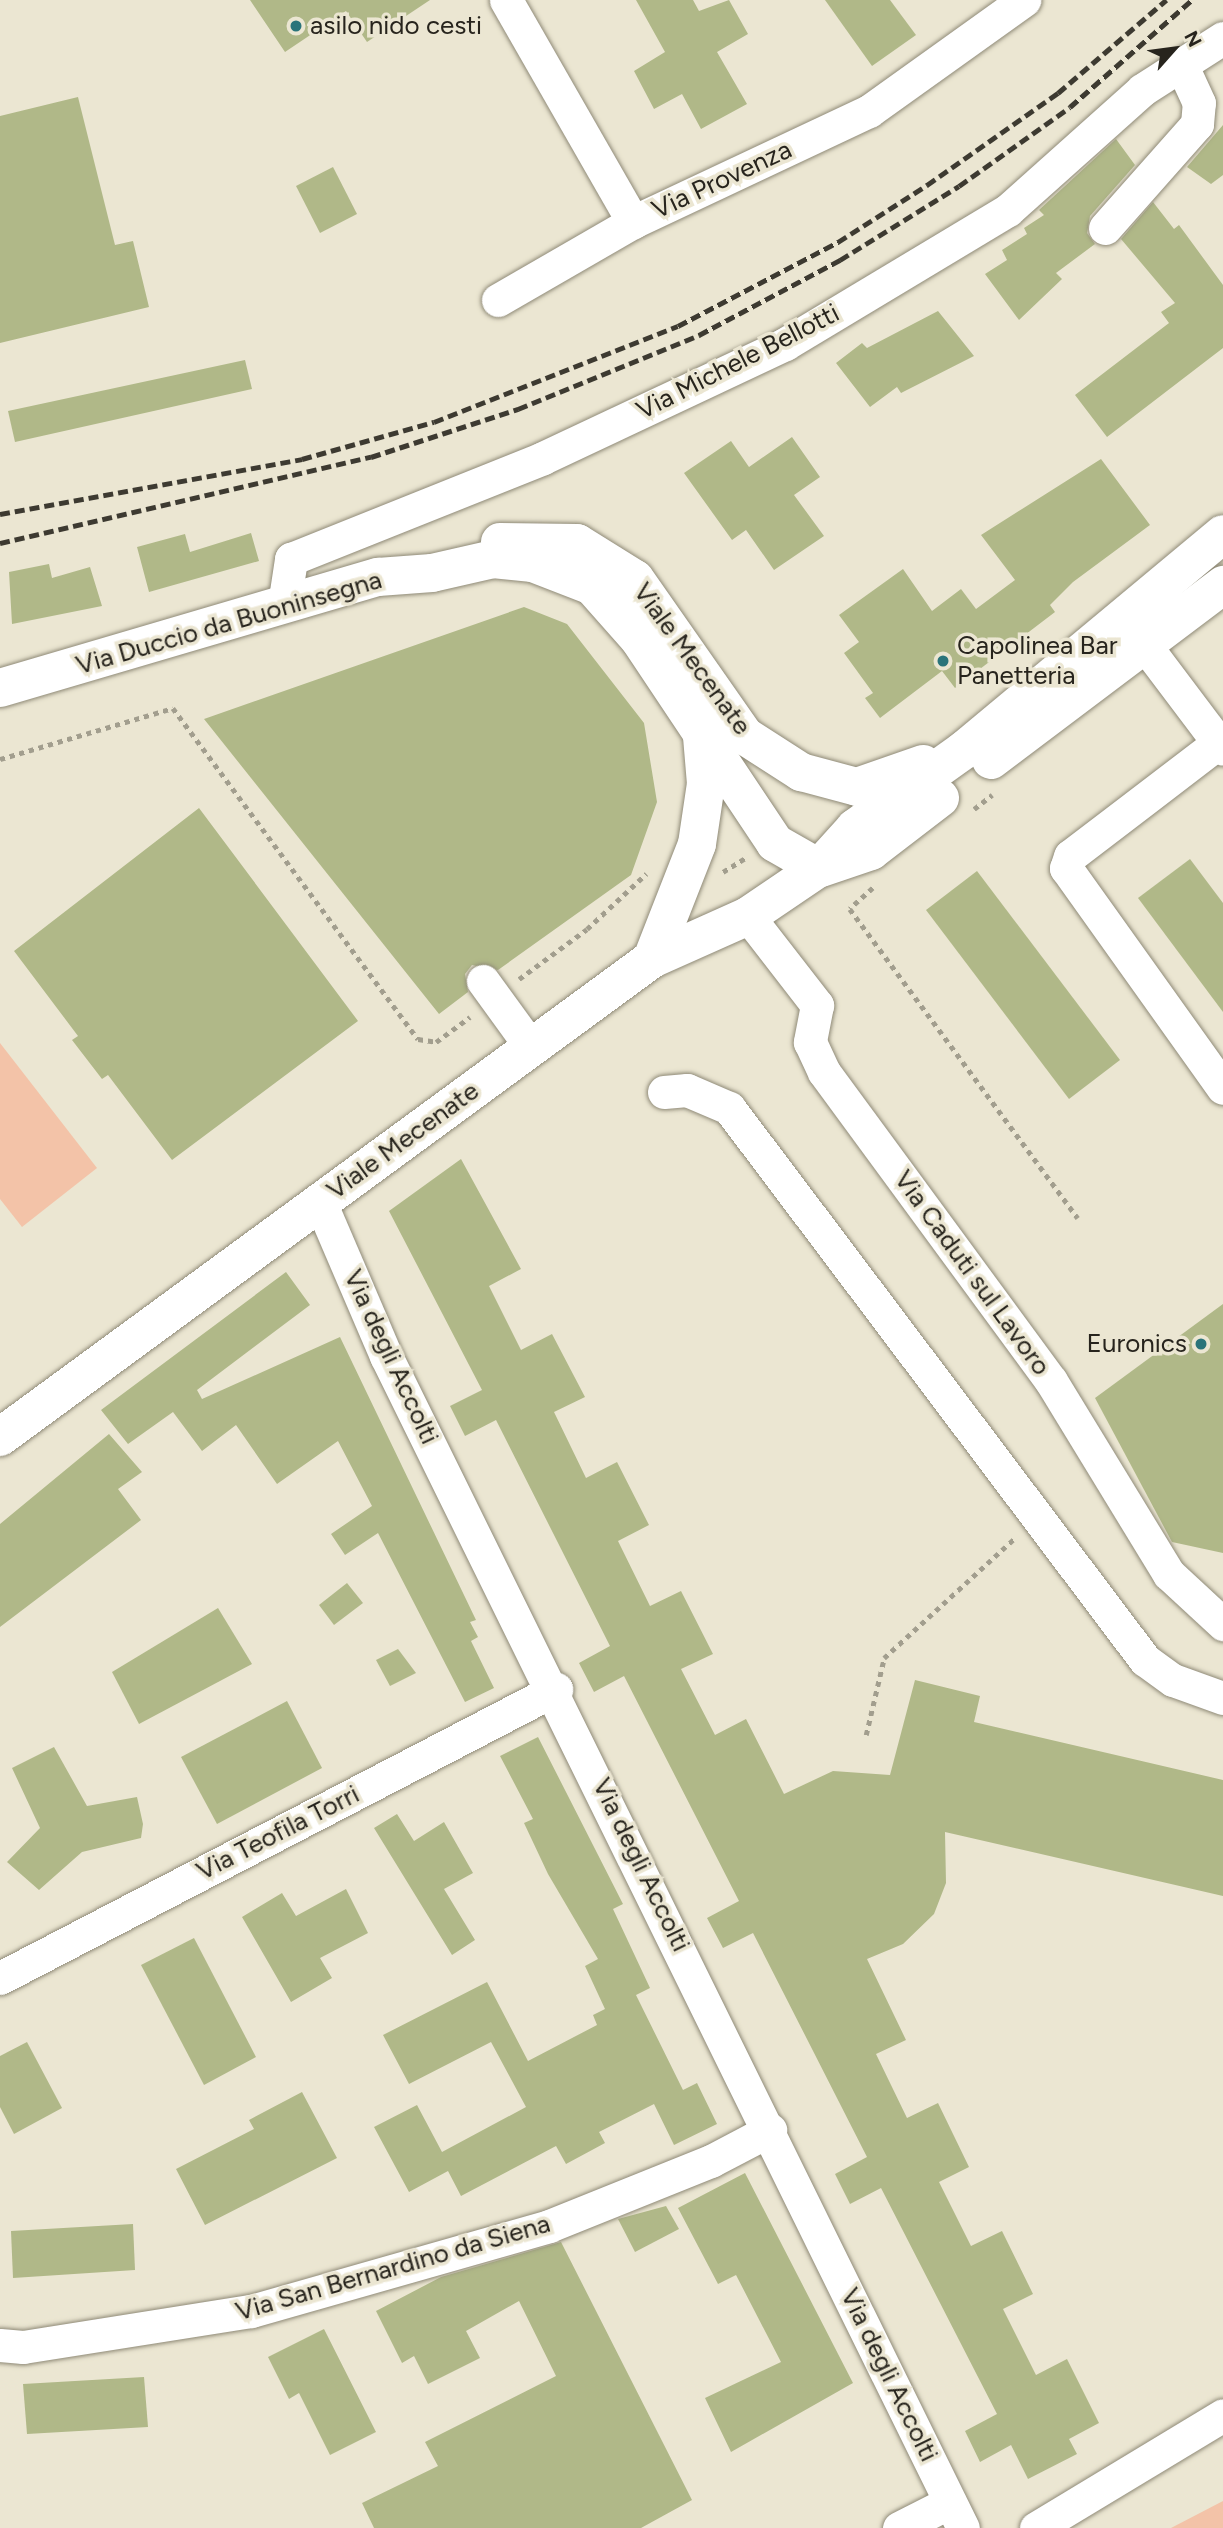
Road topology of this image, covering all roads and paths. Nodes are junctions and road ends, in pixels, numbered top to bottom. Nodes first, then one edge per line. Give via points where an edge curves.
1 (506, 0) edge
2 (1024, 0) edge
3 (1223, 38) edge
4 (1182, 66) junction
5 (633, 222) junction
6 (1105, 228) dead end
7 (498, 300) dead end
8 (1223, 534) edge
9 (377, 577) junction
10 (1223, 585) edge
11 (654, 604) junction
12 (284, 605) junction
13 (1144, 644) junction
14 (0, 688) edge
15 (702, 730) junction
16 (1220, 746) edge
17 (964, 750) junction
18 (0, 759) edge
19 (819, 868) junction
20 (878, 884) dead end
21 (748, 916) junction
22 (652, 959) junction
23 (489, 989) joint
24 (531, 1047) junction
25 (1223, 1088) edge
26 (664, 1092) dead end
27 (320, 1202) junction
28 (1078, 1218) dead end
29 (0, 1437) edge
30 (1038, 1517) junction
31 (1223, 1624) edge
32 (556, 1689) junction
33 (1223, 1698) edge
34 (866, 1735) dead end
35 (0, 1978) edge
36 (770, 2130) junction
37 (0, 2345) edge
38 (1223, 2415) edge
39 (957, 2515) edge
40 (900, 2528) edge
41 (1036, 2528) edge

1 - 5 street, Via Provenza
2 - 5 street, Via Provenza via 869,111
3 - 4 street, Via Michele Bellotti
4 - 6 street via 1199,103 1197,124
4 - 12 street, Via Michele Bellotti via 1142,90 1008,210 785,344 543,458 290,559
5 - 7 street
8 - 17 main road, Viale Mecenate
9 - 11 main road, Viale Mecenate via 429,555 488,542 577,543 635,579
9 - 12 main road, Via Duccio da Buoninsegna
9 - 15 main road, Via Duccio da Buoninsegna via 432,573 493,559 533,563 592,586 639,639
10 - 13 main road, Viale Mecenate
11 - 17 main road, Viale Mecenate via 745,736 801,772 857,786
11 - 19 main road via 657,638
12 - 14 main road, Via Duccio da Buoninsegna
13 - 16 street
13 - 19 main road, Viale Mecenate via 871,850
15 - 19 main road, Via Duccio da Buoninsegna via 775,843
15 - 22 main road via 706,784 697,844
16 - 25 street via 1070,856 1066,868
17 - 19 main road, Viale Mecenate via 855,828
18 - 23 path via 173,708 418,1039 436,1042
19 - 21 main road, Viale Mecenate
20 - 28 path via 850,909
21 - 22 main road, Viale Mecenate
21 - 31 street, Via Caduti sul Lavoro via 817,1005 810,1042 824,1072 1051,1381 1169,1574
22 - 24 main road, Viale Mecenate
23 - 24 street
24 - 27 main road, Viale Mecenate
26 - 30 street via 687,1090 729,1108
27 - 29 main road, Viale Mecenate
27 - 32 street, Via degli Accolti via 386,1356
30 - 33 street via 1146,1660 1172,1680
30 - 34 path via 884,1658
32 - 35 street, Via Teofila Torri
32 - 36 street, Via degli Accolti
36 - 37 street, Via San Bernardino da Siena via 711,2161 549,2226 251,2311 23,2347
36 - 39 street, Via degli Accolti
38 - 41 street
39 - 40 street

